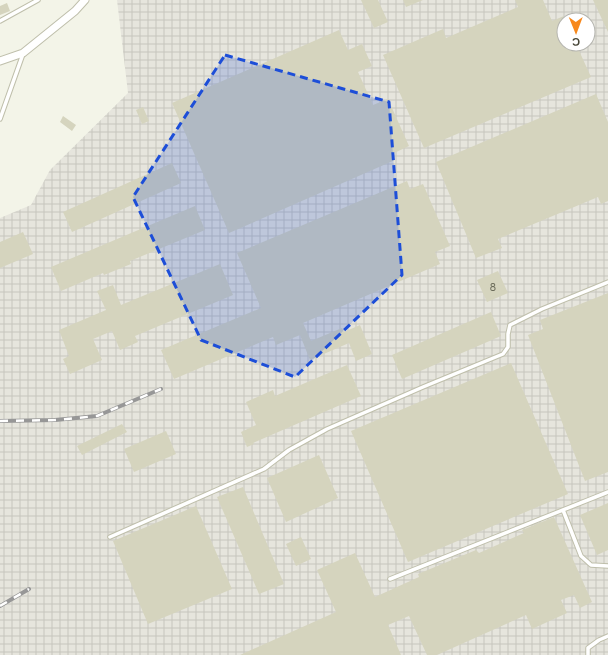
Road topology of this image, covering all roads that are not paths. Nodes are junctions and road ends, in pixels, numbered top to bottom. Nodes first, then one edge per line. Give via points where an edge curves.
1 (38, 0) edge
2 (85, 0) edge
3 (0, 21) edge
4 (23, 53) junction
5 (0, 61) edge
6 (0, 119) edge
7 (608, 282) edge
8 (608, 492) edge
9 (563, 510) junction
10 (110, 537) dead end
11 (608, 566) edge
12 (390, 579) dead end
13 (608, 636) edge
14 (588, 655) edge

1 - 3 lane
2 - 4 street
4 - 5 street
4 - 6 lane
7 - 10 lane via 510,325 508,347 503,354 327,429 289,450 264,469
8 - 9 lane
9 - 11 lane via 581,556 591,565
9 - 12 lane
13 - 14 lane via 588,648

